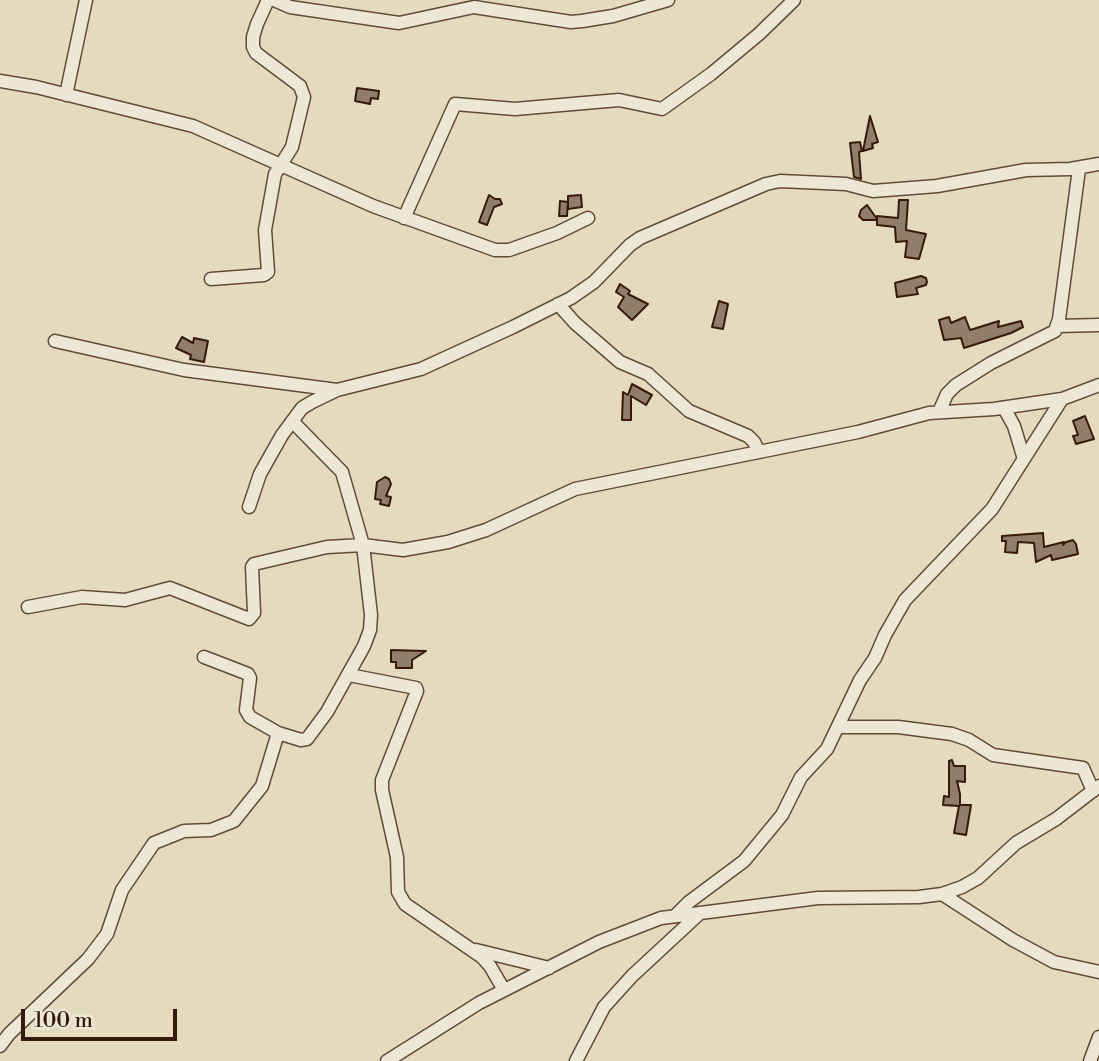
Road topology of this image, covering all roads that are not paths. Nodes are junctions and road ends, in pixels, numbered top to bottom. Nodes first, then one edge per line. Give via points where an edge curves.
1 (86, 0) edge
2 (268, 0) edge
3 (274, 0) edge
4 (668, 0) edge
5 (794, 0) edge
6 (0, 81) edge
7 (66, 95) junction
8 (1099, 164) edge
9 (279, 165) junction
10 (1079, 169) junction
11 (404, 218) junction
12 (588, 218) dead end
13 (211, 279) dead end
14 (558, 304) junction
15 (1099, 325) edge
16 (1057, 326) junction
17 (55, 341) dead end
18 (1099, 385) edge
19 (337, 390) junction
20 (1062, 399) junction
21 (1004, 408) junction
22 (939, 412) junction
23 (292, 421) junction
24 (760, 452) junction
25 (1024, 459) junction
26 (249, 507) dead end
27 (363, 545) junction
28 (28, 607) dead end
29 (204, 657) dead end
30 (349, 675) junction
31 (838, 727) junction
32 (278, 733) junction
33 (1096, 788) edge
34 (942, 894) junction
35 (700, 913) junction
36 (675, 916) junction
37 (472, 950) junction
38 (549, 968) junction
39 (1099, 972) edge
40 (504, 990) junction
41 (1099, 1037) edge
42 (0, 1046) edge
43 (387, 1061) edge
44 (577, 1061) edge
45 (1090, 1061) edge

1 - 7 street
2 - 9 street via 253,47 300,86 304,97 292,147
3 - 4 street via 290,7 399,23 474,7 582,22
5 - 11 street via 730,58 662,110 619,100 515,109 455,104
6 - 7 street
7 - 9 street via 193,126
8 - 10 street
9 - 11 street
9 - 13 street via 265,230 268,272
10 - 14 street via 1026,170 937,186 873,191 846,184 766,184 639,238 594,282
10 - 16 street
11 - 12 street via 502,251
14 - 19 street via 421,369
14 - 24 street via 620,362 648,374 688,411 748,436
15 - 16 street
16 - 22 street via 956,385
17 - 19 street via 184,370
18 - 20 street
19 - 23 street via 302,408
20 - 21 street
20 - 25 street
21 - 22 street
21 - 25 street
22 - 24 street
23 - 26 street via 260,474
23 - 27 street via 342,472
24 - 27 street via 575,489 486,530 448,542 403,550
25 - 31 street via 977,527 905,600
27 - 28 street via 312,550 254,564 254,613 249,618 170,588 125,600 74,598
27 - 30 street via 370,630
29 - 32 street via 248,674 247,714
30 - 32 street via 307,739
30 - 37 street via 416,688 382,780 397,857 398,892 405,904
31 - 33 street via 898,727 952,734 993,755 1083,768
31 - 36 street via 827,749 796,784 782,815 744,861
32 - 42 street via 264,782 234,821 211,830 184,831 154,843 122,890 107,934 88,959
33 - 34 street via 1016,843 978,878
34 - 35 street via 900,899 818,898
34 - 39 street via 1055,962
35 - 36 street
35 - 44 street via 604,1007
36 - 38 street via 636,926
37 - 38 street
37 - 40 street via 490,966
38 - 40 street
40 - 43 street
41 - 45 street

